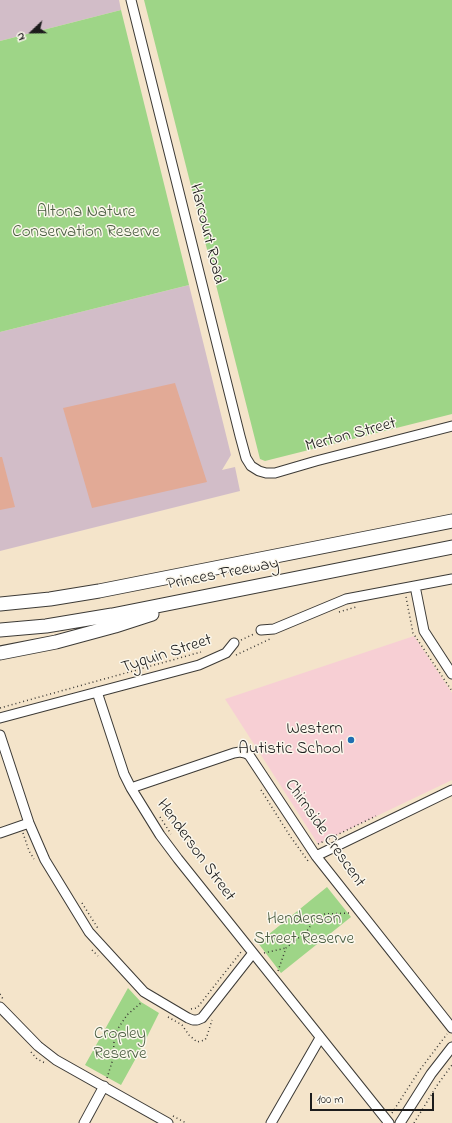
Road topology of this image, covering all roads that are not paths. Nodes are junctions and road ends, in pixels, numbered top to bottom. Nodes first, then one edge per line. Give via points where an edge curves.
1 (131, 0) edge
2 (452, 426) edge
3 (259, 471) joint
4 (452, 521) edge
5 (452, 547) edge
6 (452, 579) edge
7 (414, 586) junction
8 (207, 596) junction
9 (0, 604) edge
10 (0, 630) edge
11 (261, 630) road end
12 (234, 643) road end
13 (0, 653) edge
14 (452, 674) edge
15 (97, 692) junction
16 (0, 718) edge
17 (0, 735) edge
18 (131, 788) junction
19 (452, 790) edge
20 (25, 825) junction
21 (0, 833) edge
22 (316, 856) junction
23 (253, 953) junction
24 (4, 1005) edge
25 (452, 1028) edge
26 (320, 1038) junction
27 (452, 1047) edge
28 (105, 1082) junction
29 (171, 1119) edge
30 (84, 1123) edge
31 (271, 1123) edge
32 (389, 1123) edge
33 (400, 1123) edge

1 - 3 street, Harcourt Road via 240,436 246,458
2 - 3 street, Merton Street via 275,473
4 - 9 highway, Princes Freeway via 93,592
5 - 8 highway, Princes Freeway
6 - 7 street
7 - 11 street via 346,599 274,629
7 - 14 street via 424,631
8 - 10 highway, Princes Freeway via 70,622
8 - 13 highway via 115,626 56,642
12 - 15 street, Tyquin Street via 226,653 199,664
15 - 16 street, Tyquin Street
15 - 18 street, Henderson Street
17 - 20 street
18 - 22 street, Chirnside Crescent via 234,753 245,753 253,760
18 - 23 street, Henderson Street via 170,848
19 - 22 street
20 - 21 street
20 - 23 street via 89,932 144,992 188,1018 202,1018
22 - 25 street, Chirnside Crescent
23 - 26 street, Henderson Street
24 - 28 street via 38,1046 50,1055
26 - 31 street
26 - 32 street, Henderson Street
27 - 33 street via 431,1074
28 - 29 street
28 - 30 street

